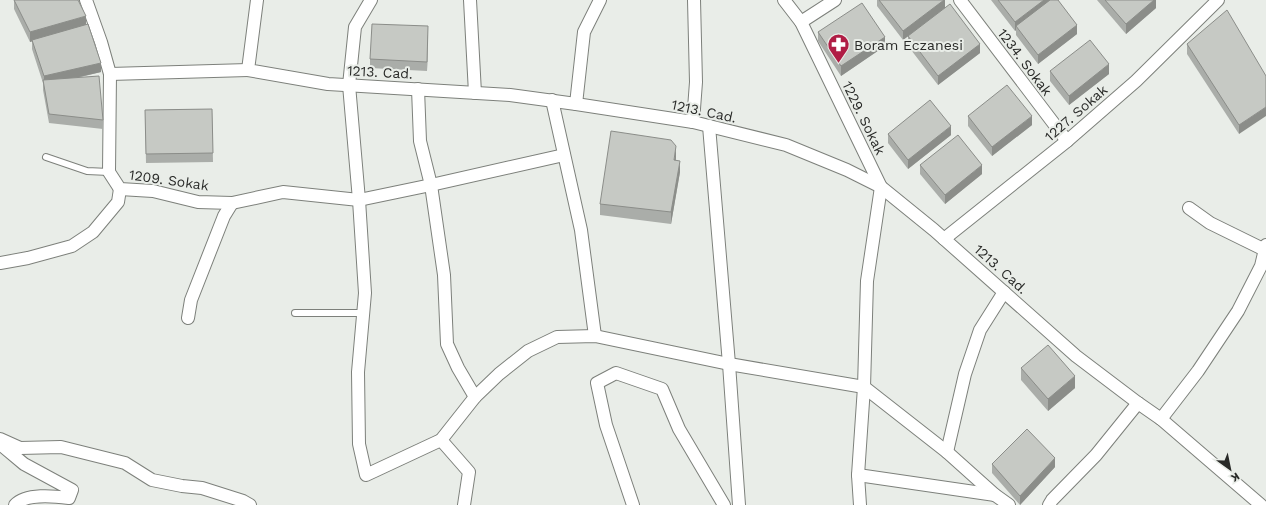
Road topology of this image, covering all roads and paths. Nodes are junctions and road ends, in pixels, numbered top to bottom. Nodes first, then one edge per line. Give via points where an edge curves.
1 (86, 0) edge
2 (257, 0) edge
3 (371, 0) edge
4 (470, 0) edge
5 (600, 0) edge
6 (694, 0) edge
7 (784, 0) edge
8 (835, 0) edge
9 (960, 0) edge
10 (1218, 0) edge
11 (801, 22) junction
12 (248, 70) junction
13 (110, 74) junction
14 (349, 85) junction
15 (418, 89) junction
16 (475, 93) junction
17 (552, 100) junction
18 (576, 104) junction
19 (693, 122) junction
20 (708, 126) junction
21 (1067, 141) junction
22 (564, 155) junction
23 (46, 157) dead end
24 (110, 172) junction
25 (431, 185) junction
26 (881, 187) junction
27 (120, 189) junction
28 (360, 200) junction
29 (232, 203) junction
30 (1189, 208) dead end
31 (944, 239) junction
32 (1265, 248) edge
33 (0, 263) edge
34 (1004, 292) junction
35 (295, 313) dead end
36 (363, 313) junction
37 (188, 318) dead end
38 (595, 336) junction
39 (729, 364) junction
40 (864, 387) junction
41 (475, 397) junction
42 (1138, 403) junction
43 (1161, 420) junction
44 (0, 439) edge
45 (441, 440) junction
46 (0, 444) edge
47 (947, 452) junction
48 (858, 475) junction
49 (995, 495) junction
50 (15, 505) edge
51 (250, 505) edge
52 (464, 505) edge
53 (632, 505) edge
54 (724, 505) edge
55 (739, 505) edge
56 (860, 505) edge
57 (1009, 505) edge
58 (1049, 505) edge
59 (1261, 505) edge

1 - 13 street, 1209. Sokak
2 - 12 street
3 - 14 street via 355,27
4 - 16 street
5 - 18 street via 584,32
6 - 19 street via 696,82
7 - 11 street, 1229. Sokak
8 - 11 street
9 - 21 street, 1234. Sokak
10 - 21 street, 1227. Sokak via 1136,80
11 - 26 street, 1229. Sokak
12 - 13 street, 1213. Cad.
12 - 14 street, 1213. Cad. via 328,84
13 - 24 street, 1209. Sokak
14 - 15 street, 1213. Cad.
14 - 28 street
15 - 16 street, 1213. Cad.
15 - 25 street via 420,142
16 - 17 street, 1213. Cad.
17 - 18 street, 1213. Cad.
17 - 22 street
18 - 19 street, 1213. Cad.
19 - 20 street, 1213. Cad.
20 - 26 street, 1213. Cad. via 786,145
20 - 39 street
21 - 31 street, 1227. Sokak
22 - 25 street, 1209. Sokak
22 - 38 street via 580,230
23 - 24 lane via 86,170
24 - 27 street, 1209. Sokak
25 - 28 street, 1209. Sokak
25 - 41 street via 444,275 447,344
26 - 31 street, 1213. Cad.
26 - 40 street via 867,282
27 - 29 street, 1209. Sokak via 153,191 198,202
27 - 33 street via 118,202 93,232 72,246
28 - 29 street, 1209. Sokak via 283,192
28 - 36 street via 365,293
29 - 37 street via 224,216 191,300
30 - 32 street via 1210,222
31 - 34 street, 1213. Cad.
32 - 43 street via 1261,266 1238,311
34 - 42 street, 1213. Cad. via 1076,356
34 - 47 street via 980,330 965,374
35 - 36 lane
36 - 45 street via 358,372 359,444 366,475
38 - 39 street
38 - 41 street via 557,337 528,351
39 - 40 street
39 - 55 street
40 - 47 street
40 - 48 street
41 - 45 street
42 - 43 street, 1213. Cad.
42 - 58 street via 1096,455
43 - 59 street, 1213. Cad.
44 - 51 street via 20,448 62,447 125,463 152,480 202,488
45 - 52 street via 469,472
46 - 50 street via 24,464 72,490 69,498 31,497
47 - 49 street
48 - 49 street
48 - 56 street
49 - 57 street
53 - 54 street via 606,425 597,383 616,373 662,389 679,429

